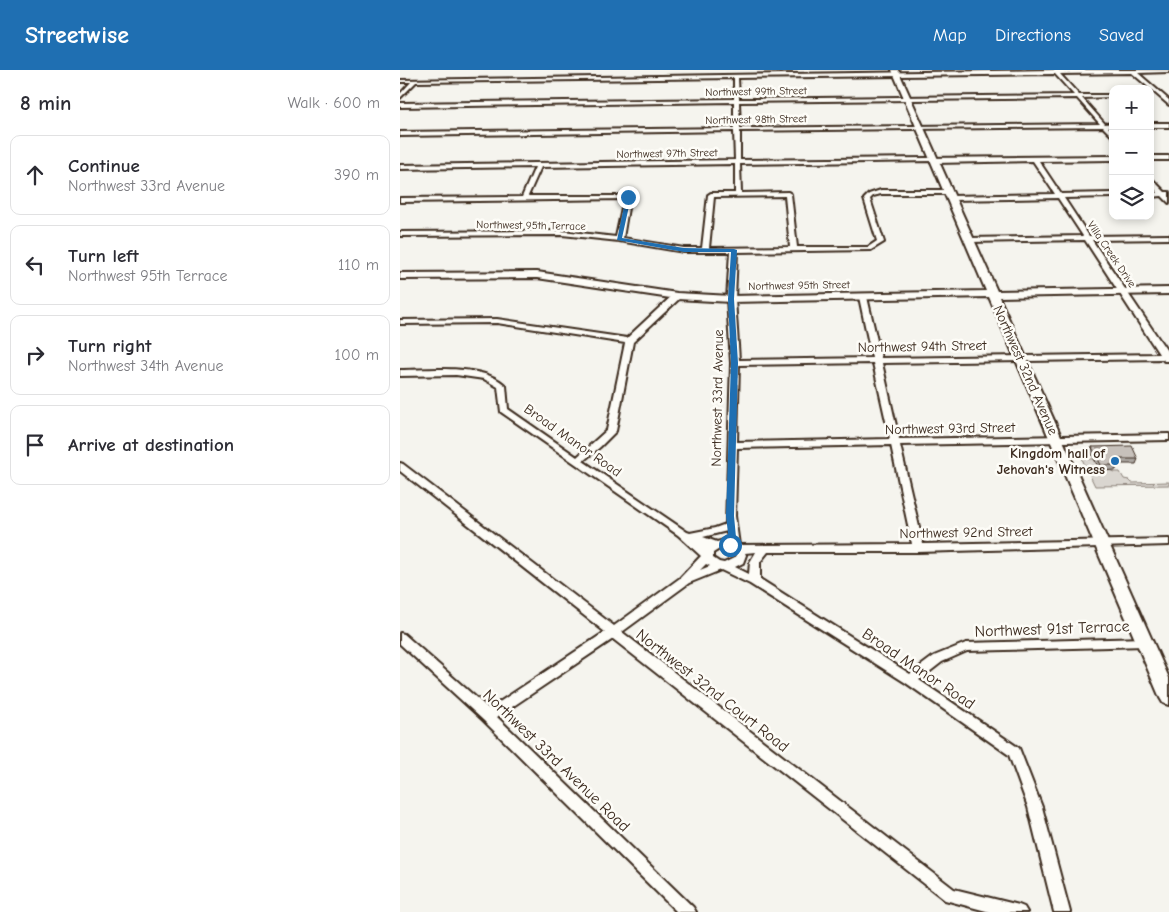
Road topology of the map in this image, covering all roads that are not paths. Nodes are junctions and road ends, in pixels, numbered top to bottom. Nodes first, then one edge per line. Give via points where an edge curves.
1 (580, 70) edge
2 (1055, 71) edge
3 (1134, 71) edge
4 (1169, 71) edge
5 (896, 72) edge
6 (976, 72) edge
7 (736, 77) junction
8 (575, 79) junction
9 (400, 81) edge
10 (415, 81) junction
11 (1154, 95) edge
12 (1160, 95) junction
13 (1169, 95) edge
14 (1076, 96) junction
15 (1109, 96) edge
16 (400, 97) edge
17 (908, 99) junction
18 (736, 101) junction
19 (1169, 103) edge
20 (400, 105) edge
21 (1103, 124) junction
22 (1109, 125) edge
23 (1154, 125) edge
24 (1169, 125) edge
25 (920, 127) junction
26 (736, 130) junction
27 (1109, 131) edge
28 (400, 134) edge
29 (1109, 158) edge
30 (1154, 158) edge
31 (1169, 158) edge
32 (1035, 159) junction
33 (934, 160) junction
34 (736, 162) junction
35 (539, 165) junction
36 (400, 167) edge
37 (1154, 183) edge
38 (738, 194) junction
39 (1166, 194) edge
40 (950, 195) junction
41 (1109, 195) edge
42 (1060, 196) junction
43 (524, 198) junction
44 (400, 200) edge
45 (1169, 201) edge
46 (400, 234) edge
47 (1088, 238) junction
48 (1169, 238) edge
49 (619, 239) junction
50 (970, 240) junction
51 (704, 250) junction
52 (734, 250) junction
53 (794, 250) junction
54 (400, 276) edge
55 (1169, 291) edge
56 (1124, 292) junction
57 (993, 294) junction
58 (677, 296) junction
59 (863, 297) junction
60 (731, 299) junction
61 (400, 322) edge
62 (629, 342) junction
63 (1021, 358) junction
64 (1168, 358) edge
65 (877, 361) junction
66 (735, 363) junction
67 (400, 373) edge
68 (1169, 437) edge
69 (1056, 439) junction
70 (896, 443) junction
71 (732, 445) junction
72 (577, 461) junction
73 (400, 466) edge
74 (728, 521) junction
75 (686, 534) junction
76 (1169, 542) edge
77 (1102, 544) junction
78 (718, 545) junction
79 (918, 548) junction
80 (764, 550) junction
81 (738, 553) junction
82 (707, 556) junction
83 (722, 566) junction
84 (754, 581) junction
85 (684, 582) junction
86 (614, 632) junction
87 (400, 637) edge
88 (1145, 642) junction
89 (1165, 678) edge
90 (910, 680) junction
91 (1169, 698) edge
92 (488, 716) junction
93 (688, 912) edge
94 (1019, 912) edge
95 (1062, 912) edge

1 - 8 street
2 - 3 street
2 - 6 street
2 - 14 street
3 - 4 street
3 - 12 street
5 - 6 street
5 - 7 street
5 - 17 main road, Northwest 32nd Avenue
7 - 8 street
7 - 18 street
8 - 10 street
9 - 10 street
10 - 16 street
11 - 12 street
12 - 13 street
12 - 19 street
14 - 15 street, Northwest 99th Street
14 - 17 street, Northwest 99th Street
14 - 21 street
17 - 18 street, Northwest 99th Street
17 - 25 main road, Northwest 32nd Avenue
18 - 20 street, Northwest 99th Street
18 - 26 street
21 - 22 street, Northwest 98th Street
21 - 25 street, Northwest 98th Street
21 - 27 street
23 - 24 street
25 - 26 street, Northwest 98th Street
25 - 33 main road, Northwest 32nd Avenue
26 - 28 street, Northwest 98th Street
26 - 34 street
29 - 32 street, Northwest 97th Street
30 - 31 street
32 - 33 street, Northwest 97th Street
32 - 42 street, Villa Creek Drive
33 - 34 street, Northwest 97th Street
33 - 40 main road, Northwest 32nd Avenue
34 - 35 street, Northwest 97th Street
34 - 38 street
35 - 36 street, Northwest 97th Street
35 - 43 street
37 - 39 street
38 - 51 street via 710,195
38 - 53 street via 788,194
39 - 45 street
40 - 42 street
40 - 50 main road, Northwest 32nd Avenue
40 - 53 street, Northwest 95th Terrace via 881,192 871,195 867,199 881,242 870,249
41 - 42 street
42 - 47 street, Villa Creek Drive
43 - 44 street
43 - 49 street via 628,197
46 - 49 street, Northwest 95th Terrace via 562,233
47 - 48 street
47 - 50 street
47 - 56 street, Villa Creek Drive
49 - 51 street, Northwest 95th Terrace via 684,250
50 - 57 main road, Northwest 32nd Avenue
51 - 52 street, Northwest 95th Terrace
52 - 53 street, Northwest 95th Terrace
52 - 60 street, Northwest 33rd Avenue
54 - 58 main road, Northwest 95th Street via 537,275
55 - 56 main road, Northwest 95th Street
56 - 57 main road, Northwest 95th Street
56 - 64 street, Villa Creek Drive
57 - 59 main road, Northwest 95th Street
57 - 63 main road, Northwest 32nd Avenue
58 - 60 main road, Northwest 95th Street
58 - 62 street
59 - 60 main road, Northwest 95th Street
59 - 65 street
60 - 66 street, Northwest 33rd Avenue
61 - 62 street via 496,321
62 - 72 street via 611,431
63 - 64 street, Northwest 94th Street
63 - 65 street, Northwest 94th Street
63 - 69 main road, Northwest 32nd Avenue
65 - 66 street, Northwest 94th Street
65 - 70 street
66 - 71 street, Northwest 33rd Avenue
67 - 72 street, Broad Manor Road via 456,372 486,377 502,386 504,410
68 - 69 street, Northwest 93rd Street
69 - 70 street, Northwest 93rd Street
69 - 77 main road, Northwest 32nd Avenue
70 - 71 street, Northwest 93rd Street
70 - 79 street
71 - 74 street, Northwest 33rd Avenue
72 - 75 street, Broad Manor Road
73 - 86 street, Northwest 32nd Court Road
74 - 75 street via 706,535
74 - 78 street, Northwest 33rd Avenue
74 - 81 street, Northwest 33rd Avenue
75 - 78 street, Broad Manor Road
75 - 82 street, Broad Manor Road
76 - 77 street, Northwest 92nd Street
77 - 79 street, Northwest 92nd Street
77 - 88 main road, Northwest 32nd Avenue
78 - 81 street, Broad Manor Road
78 - 82 street
79 - 80 street, Northwest 92nd Street
80 - 81 street, Northwest 92nd Street
80 - 84 street via 756,562
81 - 83 street via 732,565
81 - 84 street, Broad Manor Road
82 - 83 street, Broad Manor Road via 711,562
82 - 85 street
83 - 84 street, Broad Manor Road
83 - 85 street
84 - 90 street, Broad Manor Road
85 - 86 street
86 - 92 street
86 - 94 street, Northwest 32nd Court Road via 950,895
87 - 92 street, Northwest 33rd Avenue Road
88 - 89 main road, Northwest 32nd Avenue
88 - 90 street, Northwest 91st Terrace via 966,647 938,659
89 - 91 main road, Northwest 32nd Avenue
90 - 95 street, Broad Manor Road via 1014,752 1036,807
92 - 93 street, Northwest 33rd Avenue Road

